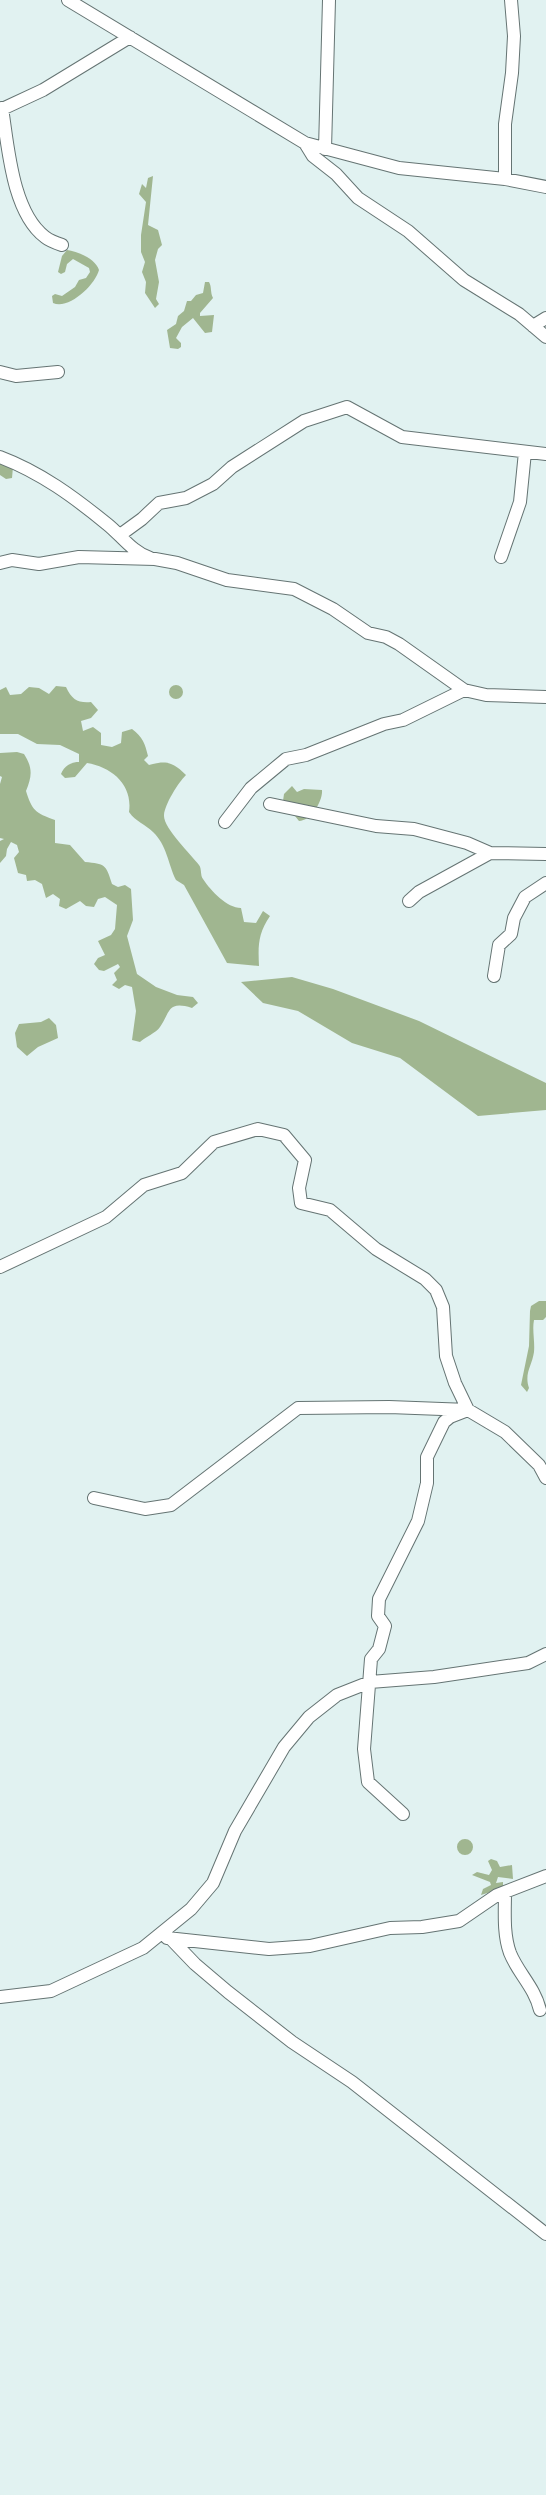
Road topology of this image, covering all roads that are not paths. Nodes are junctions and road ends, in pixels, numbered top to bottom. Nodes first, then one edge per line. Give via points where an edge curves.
1 (68, 0) edge
2 (329, 0) edge
3 (511, 0) edge
4 (130, 37) junction
5 (1, 109) edge
6 (306, 143) junction
7 (325, 149) junction
8 (505, 179) junction
9 (546, 188) edge
10 (62, 245) dead end
11 (546, 318) edge
12 (533, 326) junction
13 (546, 337) edge
14 (0, 372) edge
15 (58, 372) dead end
16 (525, 452) junction
17 (546, 454) edge
18 (0, 457) edge
19 (120, 535) junction
20 (501, 557) dead end
21 (155, 559) junction
22 (0, 563) edge
23 (464, 690) junction
24 (546, 697) edge
25 (270, 804) dead end
26 (225, 822) dead end
27 (490, 854) junction
28 (546, 854) edge
29 (546, 884) edge
30 (409, 901) dead end
31 (494, 976) dead end
32 (0, 1267) edge
33 (468, 1410) junction
34 (544, 1472) edge
35 (94, 1498) dead end
36 (546, 1654) edge
37 (370, 1682) junction
38 (403, 1814) dead end
39 (546, 1876) edge
40 (505, 1892) junction
41 (156, 1937) junction
42 (171, 1939) junction
43 (0, 1997) edge
44 (540, 2010) dead end
45 (546, 2234) edge

1 - 4 street
2 - 7 street
3 - 8 street via 514,36 505,124
4 - 5 street via 43,90
4 - 6 street
5 - 10 street via 15,185 32,223 45,237
6 - 7 street
6 - 12 street via 313,156 336,174 358,198 408,231 464,280
7 - 8 street via 400,168
8 - 9 street
11 - 12 street
12 - 13 street
14 - 15 street via 16,376
16 - 17 street
16 - 19 street via 402,436 347,407 304,421 232,467 213,484 186,498 159,502
16 - 20 street via 520,502
18 - 19 street via 31,470 82,504
19 - 21 street via 138,552
21 - 22 street via 79,557 39,564 12,560
21 - 23 street via 177,563 228,580 277,586 308,595 368,633 386,637 399,644
23 - 24 street via 486,695
23 - 26 street via 403,720 384,724 306,755 286,759 251,788
25 - 27 street via 376,826 414,829 467,843
27 - 28 street
27 - 30 street via 419,892
29 - 31 street via 526,897 514,918 511,934 499,945
32 - 33 street via 106,1217 144,1185 182,1173 214,1142 258,1129 284,1135 305,1160 299,1188 301,1203 330,1210 376,1249 425,1279 436,1290 443,1307 446,1356
33 - 34 street via 505,1432
33 - 35 street via 389,1407 298,1408 172,1506 145,1509
33 - 37 street via 444,1422 427,1457 428,1483 418,1521 379,1599 378,1616 385,1626 378,1649 371,1659
36 - 37 street via 528,1663 434,1677
37 - 38 street via 364,1749 368,1782
37 - 41 street via 337,1695 309,1717 284,1747 235,1831 213,1883 191,1909
39 - 40 street
40 - 42 street via 458,1921 390,1928 310,1946 269,1949
40 - 44 street via 505,1926 510,1952 535,1993
41 - 42 street
41 - 43 street via 143,1948 51,1991
42 - 45 street via 195,1964 245,2006 292,2042 352,2082

